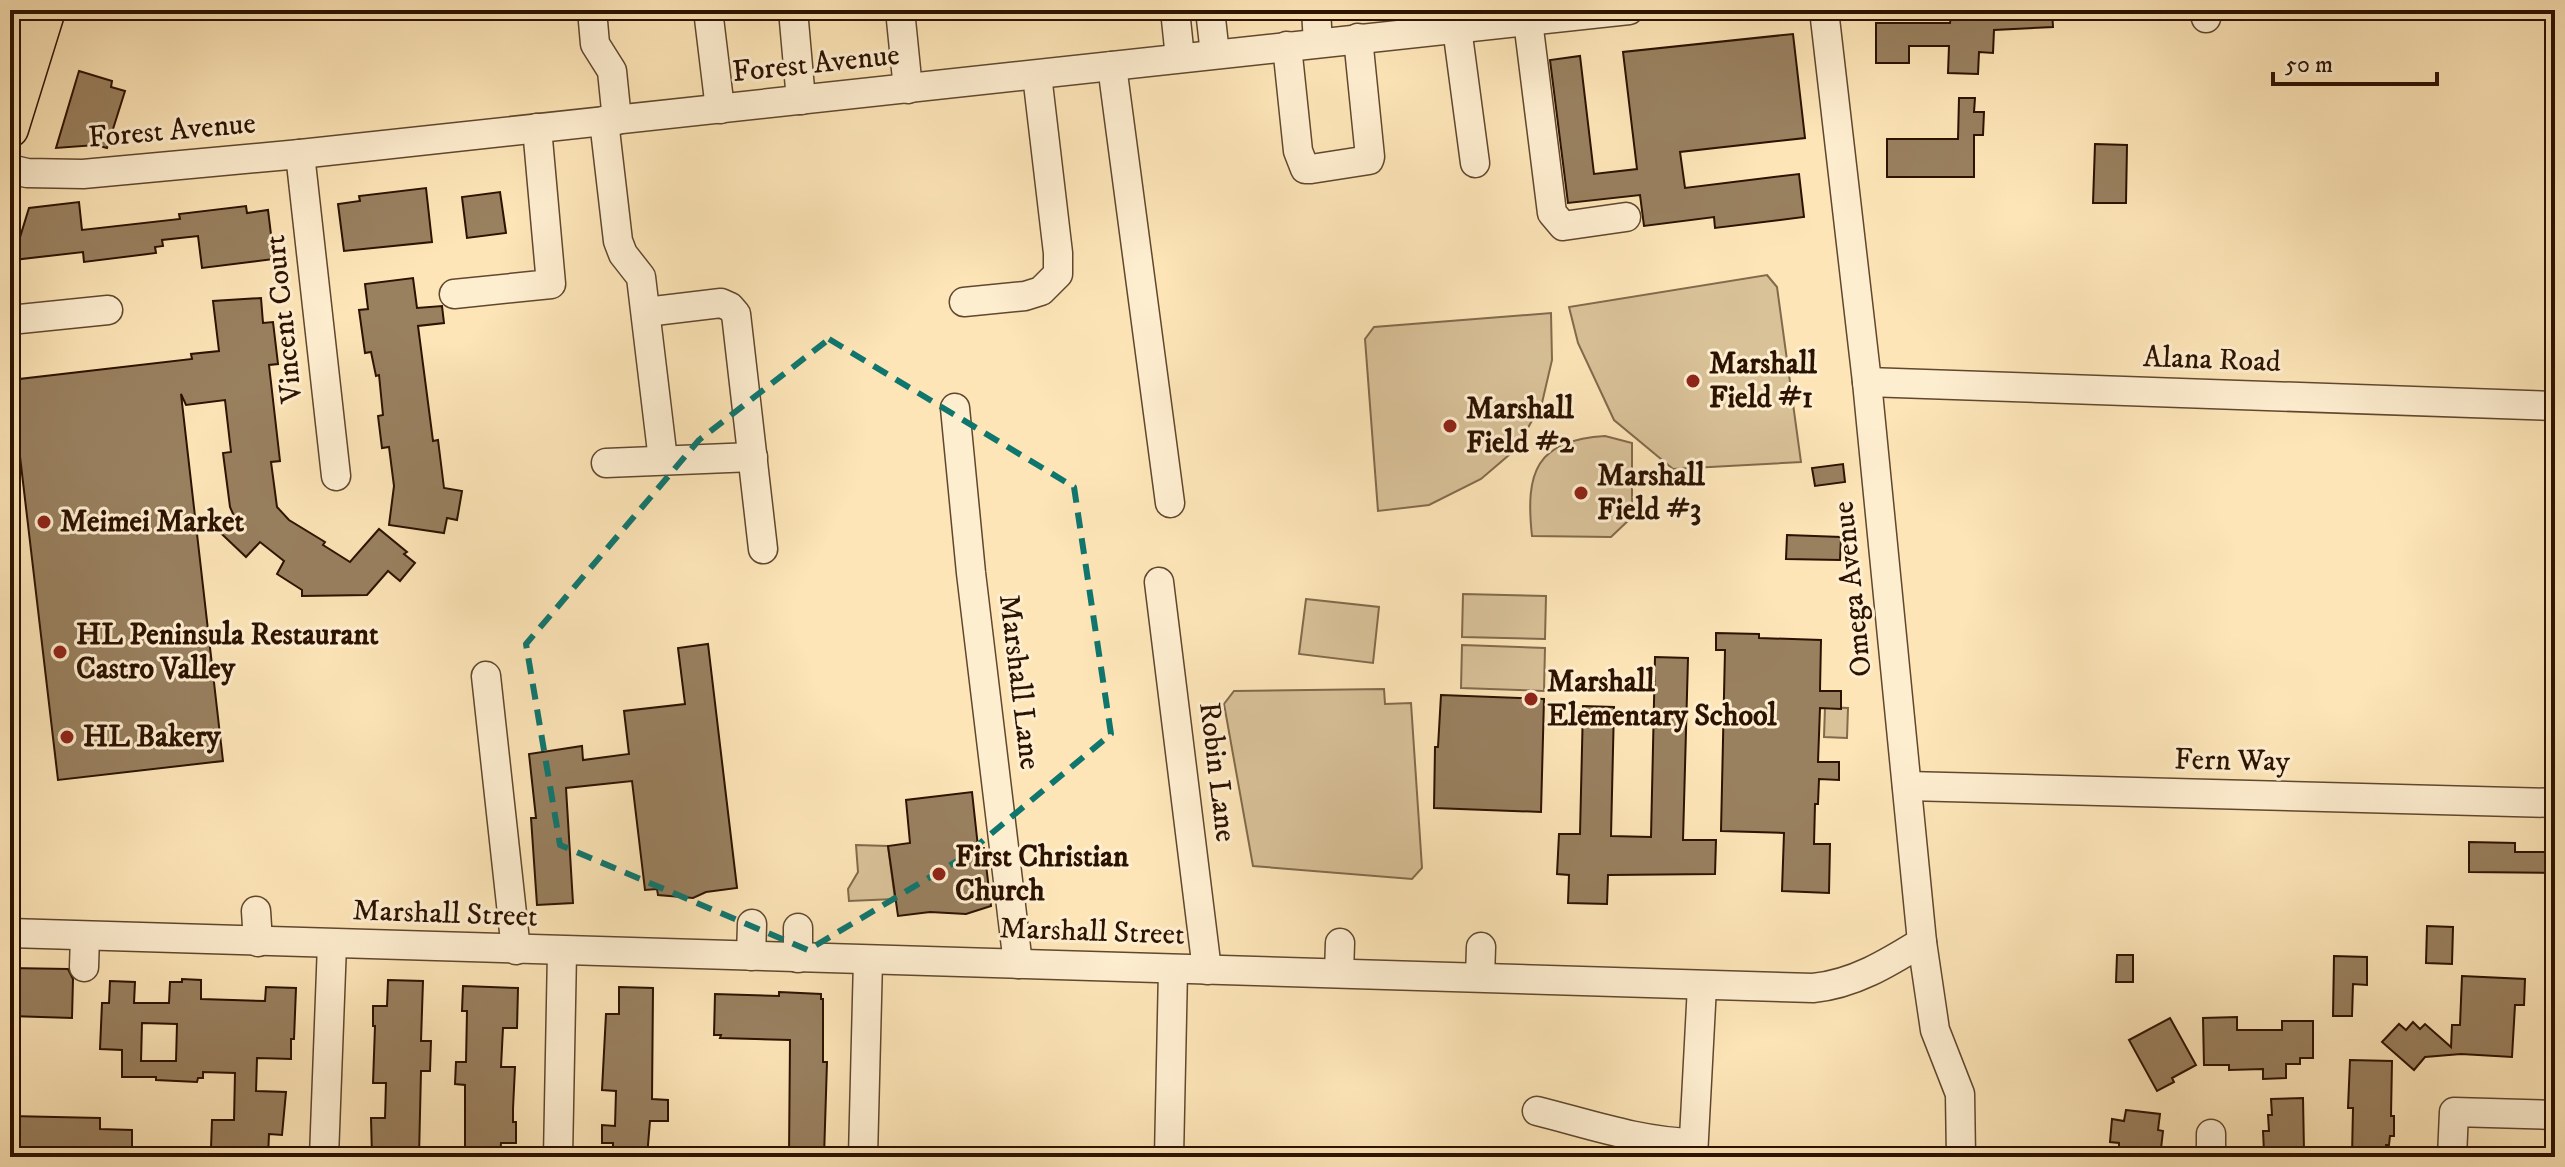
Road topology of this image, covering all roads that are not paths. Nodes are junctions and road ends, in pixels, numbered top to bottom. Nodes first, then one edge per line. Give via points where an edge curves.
1 (20, 10) edge
2 (47, 10) edge
3 (592, 10) edge
4 (708, 10) edge
5 (793, 10) edge
6 (900, 10) edge
7 (1175, 10) edge
8 (1210, 10) edge
9 (1316, 10) edge
10 (1629, 10) edge
11 (1824, 10) edge
12 (1528, 21) junction
13 (1390, 22) edge
14 (1457, 28) junction
15 (1358, 38) junction
16 (10, 40) edge
17 (1318, 43) junction
18 (1287, 46) junction
19 (1215, 54) junction
20 (1180, 58) junction
21 (1112, 66) junction
22 (1037, 75) junction
23 (908, 89) junction
24 (801, 100) junction
25 (720, 109) junction
26 (610, 120) junction
27 (537, 128) junction
28 (10, 129) edge
29 (300, 154) junction
30 (1475, 163) dead end
31 (10, 169) edge
32 (1626, 217) dead end
33 (454, 294) dead end
34 (964, 302) dead end
35 (108, 310) dead end
36 (646, 312) junction
37 (10, 320) edge
38 (1867, 382) junction
39 (2555, 406) edge
40 (955, 408) dead end
41 (753, 457) junction
42 (663, 460) junction
43 (606, 463) dead end
44 (336, 476) dead end
45 (1170, 503) dead end
46 (763, 549) dead end
47 (1159, 582) dead end
48 (486, 676) dead end
49 (1907, 786) junction
50 (2555, 803) edge
51 (256, 911) dead end
52 (752, 924) dead end
53 (798, 928) dead end
54 (10, 933) edge
55 (85, 936) junction
56 (258, 942) junction
57 (1922, 942) junction
58 (1340, 943) dead end
59 (332, 944) junction
60 (1481, 947) dead end
61 (516, 950) junction
62 (562, 952) junction
63 (751, 956) junction
64 (798, 958) junction
65 (868, 960) junction
66 (1018, 964) junction
67 (84, 967) dead end
68 (1173, 970) junction
69 (1207, 970) junction
70 (1339, 973) junction
71 (1480, 977) junction
72 (1702, 986) junction
73 (1537, 1111) dead end
74 (2555, 1115) edge
75 (1693, 1150) edge
76 (324, 1157) edge
77 (558, 1157) edge
78 (863, 1157) edge
79 (1169, 1157) edge
80 (1961, 1157) edge
81 (2452, 1157) edge

1 - 16 main road
2 - 28 main road
3 - 26 street via 595,44 612,71
4 - 25 street
5 - 24 street
6 - 23 street
7 - 20 street
8 - 19 street
9 - 17 street
10 - 12 street, Forest Avenue
11 - 38 street, Omega Avenue
12 - 14 street, Forest Avenue
12 - 32 street via 1552,213 1563,226
13 - 14 street, Forest Avenue
13 - 15 street, Forest Avenue
14 - 30 street
15 - 17 street, Forest Avenue
15 - 18 street via 1369,160 1305,169 1298,151
17 - 18 street, Forest Avenue
18 - 19 street, Forest Avenue
19 - 20 street, Forest Avenue
20 - 21 street, Forest Avenue
21 - 22 street, Forest Avenue
21 - 45 street
22 - 23 street, Forest Avenue
22 - 34 street via 1058,274 1041,291 1025,296
23 - 24 street, Forest Avenue
24 - 25 street, Forest Avenue
25 - 26 street, Forest Avenue
26 - 27 street, Forest Avenue
26 - 36 street via 618,241 641,277
27 - 29 street, Forest Avenue
27 - 33 street via 551,284
29 - 31 street, Forest Avenue via 83,174
29 - 44 street, Vincent Court
35 - 37 street
36 - 41 street via 721,303 734,310
36 - 42 street
38 - 39 street, Alana Road
38 - 49 street, Omega Avenue
40 - 66 street, Marshall Lane
41 - 42 street
41 - 46 street
42 - 43 street
47 - 69 street, Robin Lane
48 - 61 street
49 - 50 street, Fern Way
49 - 57 street, Omega Avenue
51 - 56 street
52 - 63 street
53 - 64 street
54 - 55 street, Marshall Street
55 - 56 street, Marshall Street
55 - 67 street
56 - 59 street, Marshall Street
57 - 72 street, Marshall Street via 1886,965 1825,987
57 - 80 street, Omega Avenue via 1935,1030 1960,1094
58 - 70 street
59 - 61 street, Marshall Street
59 - 76 street
60 - 71 street
61 - 62 street, Marshall Street
62 - 63 street, Marshall Street
62 - 77 street
63 - 64 street, Marshall Street
64 - 65 street, Marshall Street
65 - 66 street, Marshall Street
65 - 78 street
66 - 68 street, Marshall Street
68 - 69 street, Marshall Street
68 - 79 street
69 - 70 street, Marshall Street
70 - 71 street, Marshall Street
71 - 72 street, Marshall Street
72 - 75 street
73 - 75 street
74 - 81 street via 2454,1112

